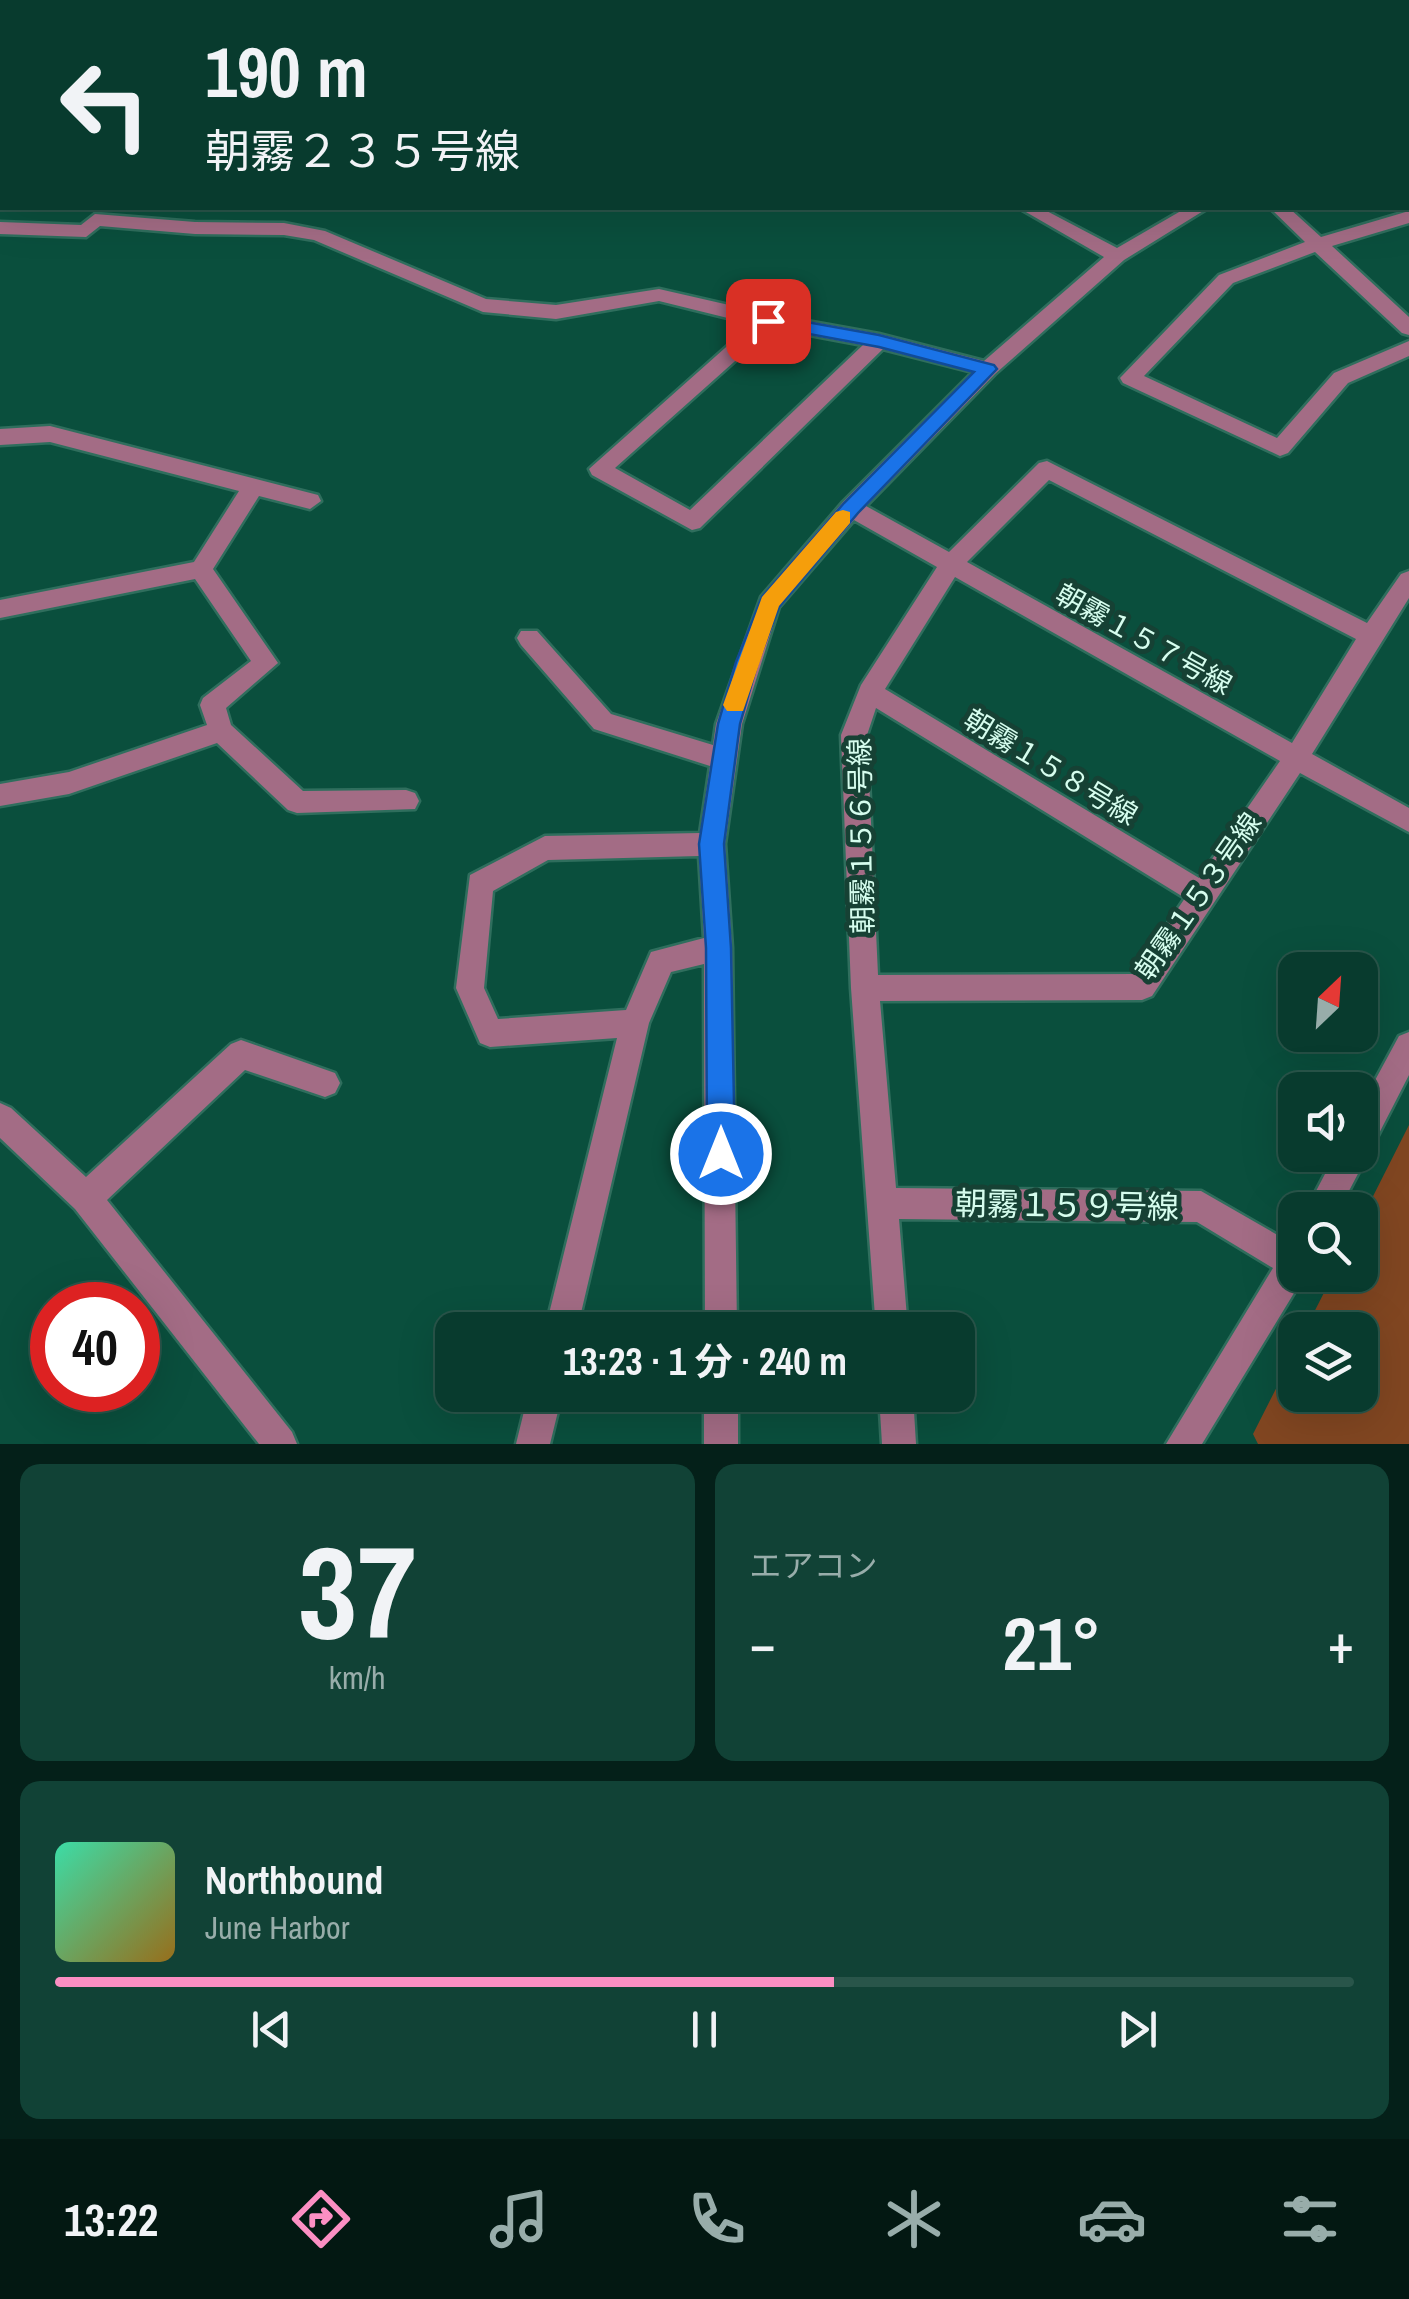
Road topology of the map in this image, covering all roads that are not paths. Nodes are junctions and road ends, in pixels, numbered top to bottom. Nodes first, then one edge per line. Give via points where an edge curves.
1 (216, 210) edge
2 (1032, 210) edge
3 (1196, 210) edge
4 (1280, 210) edge
5 (1409, 217) edge
6 (0, 228) edge
7 (195, 228) junction
8 (1318, 244) junction
9 (1116, 256) junction
10 (768, 321) junction
11 (1409, 328) edge
12 (879, 341) junction
13 (1409, 348) edge
14 (988, 369) junction
15 (0, 436) edge
16 (254, 486) junction
17 (310, 500) dead end
18 (851, 508) junction
19 (950, 565) junction
20 (201, 570) junction
21 (1409, 580) edge
22 (0, 609) edge
23 (1369, 635) junction
24 (529, 638) dead end
25 (870, 692) junction
26 (221, 731) junction
27 (1296, 758) junction
28 (724, 759) junction
29 (0, 795) edge
30 (406, 801) dead end
31 (1409, 821) edge
32 (712, 844) junction
33 (1201, 893) junction
34 (718, 948) junction
35 (865, 988) junction
36 (636, 1022) junction
37 (1409, 1046) edge
38 (326, 1083) dead end
39 (1378, 1104) edge
40 (2, 1123) edge
41 (86, 1198) junction
42 (884, 1202) junction
43 (1278, 1253) edge
44 (1278, 1288) edge
45 (565, 1312) edge
46 (721, 1312) edge
47 (891, 1312) edge
48 (541, 1412) edge
49 (721, 1412) edge
50 (897, 1412) edge
51 (280, 1444) edge
52 (533, 1444) edge
53 (722, 1444) edge
54 (899, 1444) edge
55 (1183, 1444) edge

1 - 7 street
2 - 9 street
3 - 9 street
4 - 8 street
5 - 8 street
6 - 7 street via 86,231 95,220
7 - 10 street via 318,235 483,304 556,312 660,294
8 - 11 street
8 - 13 street via 1226,279 1130,378 1280,448 1340,378
9 - 14 street
10 - 12 street
10 - 12 street via 600,469 692,522
12 - 14 street
14 - 18 street
15 - 16 street via 50,434
16 - 17 street
16 - 20 street
18 - 19 street, 朝霧１５７号線
18 - 28 street via 769,603
19 - 23 street, 朝霧１５６号線 via 1047,469
19 - 25 street, 朝霧１５６号線
19 - 27 street, 朝霧１５７号線
20 - 22 street
20 - 26 street via 266,663 212,705
21 - 23 street, 朝霧１５３号線
23 - 27 street, 朝霧１５３号線
24 - 28 street via 603,722
25 - 33 street, 朝霧１５８号線
25 - 35 street, 朝霧１５６号線 via 854,735
26 - 29 street via 69,783
26 - 30 street via 297,802
27 - 31 street, 朝霧１５７号線
27 - 33 street, 朝霧１５３号線
28 - 32 street
32 - 34 street
32 - 36 street via 546,848 480,884 470,988 490,1034
33 - 35 street, 朝霧１５３号線 via 1142,986
34 - 36 street via 661,961
34 - 46 street
35 - 42 street, 朝霧１５６号線
36 - 45 street
37 - 39 street
38 - 41 street via 241,1054
40 - 41 street
41 - 51 street
42 - 43 street, 朝霧１５９号線 via 1201,1207
42 - 47 street, 朝霧１５６号線
44 - 55 street
48 - 52 street
49 - 53 street
50 - 54 street

